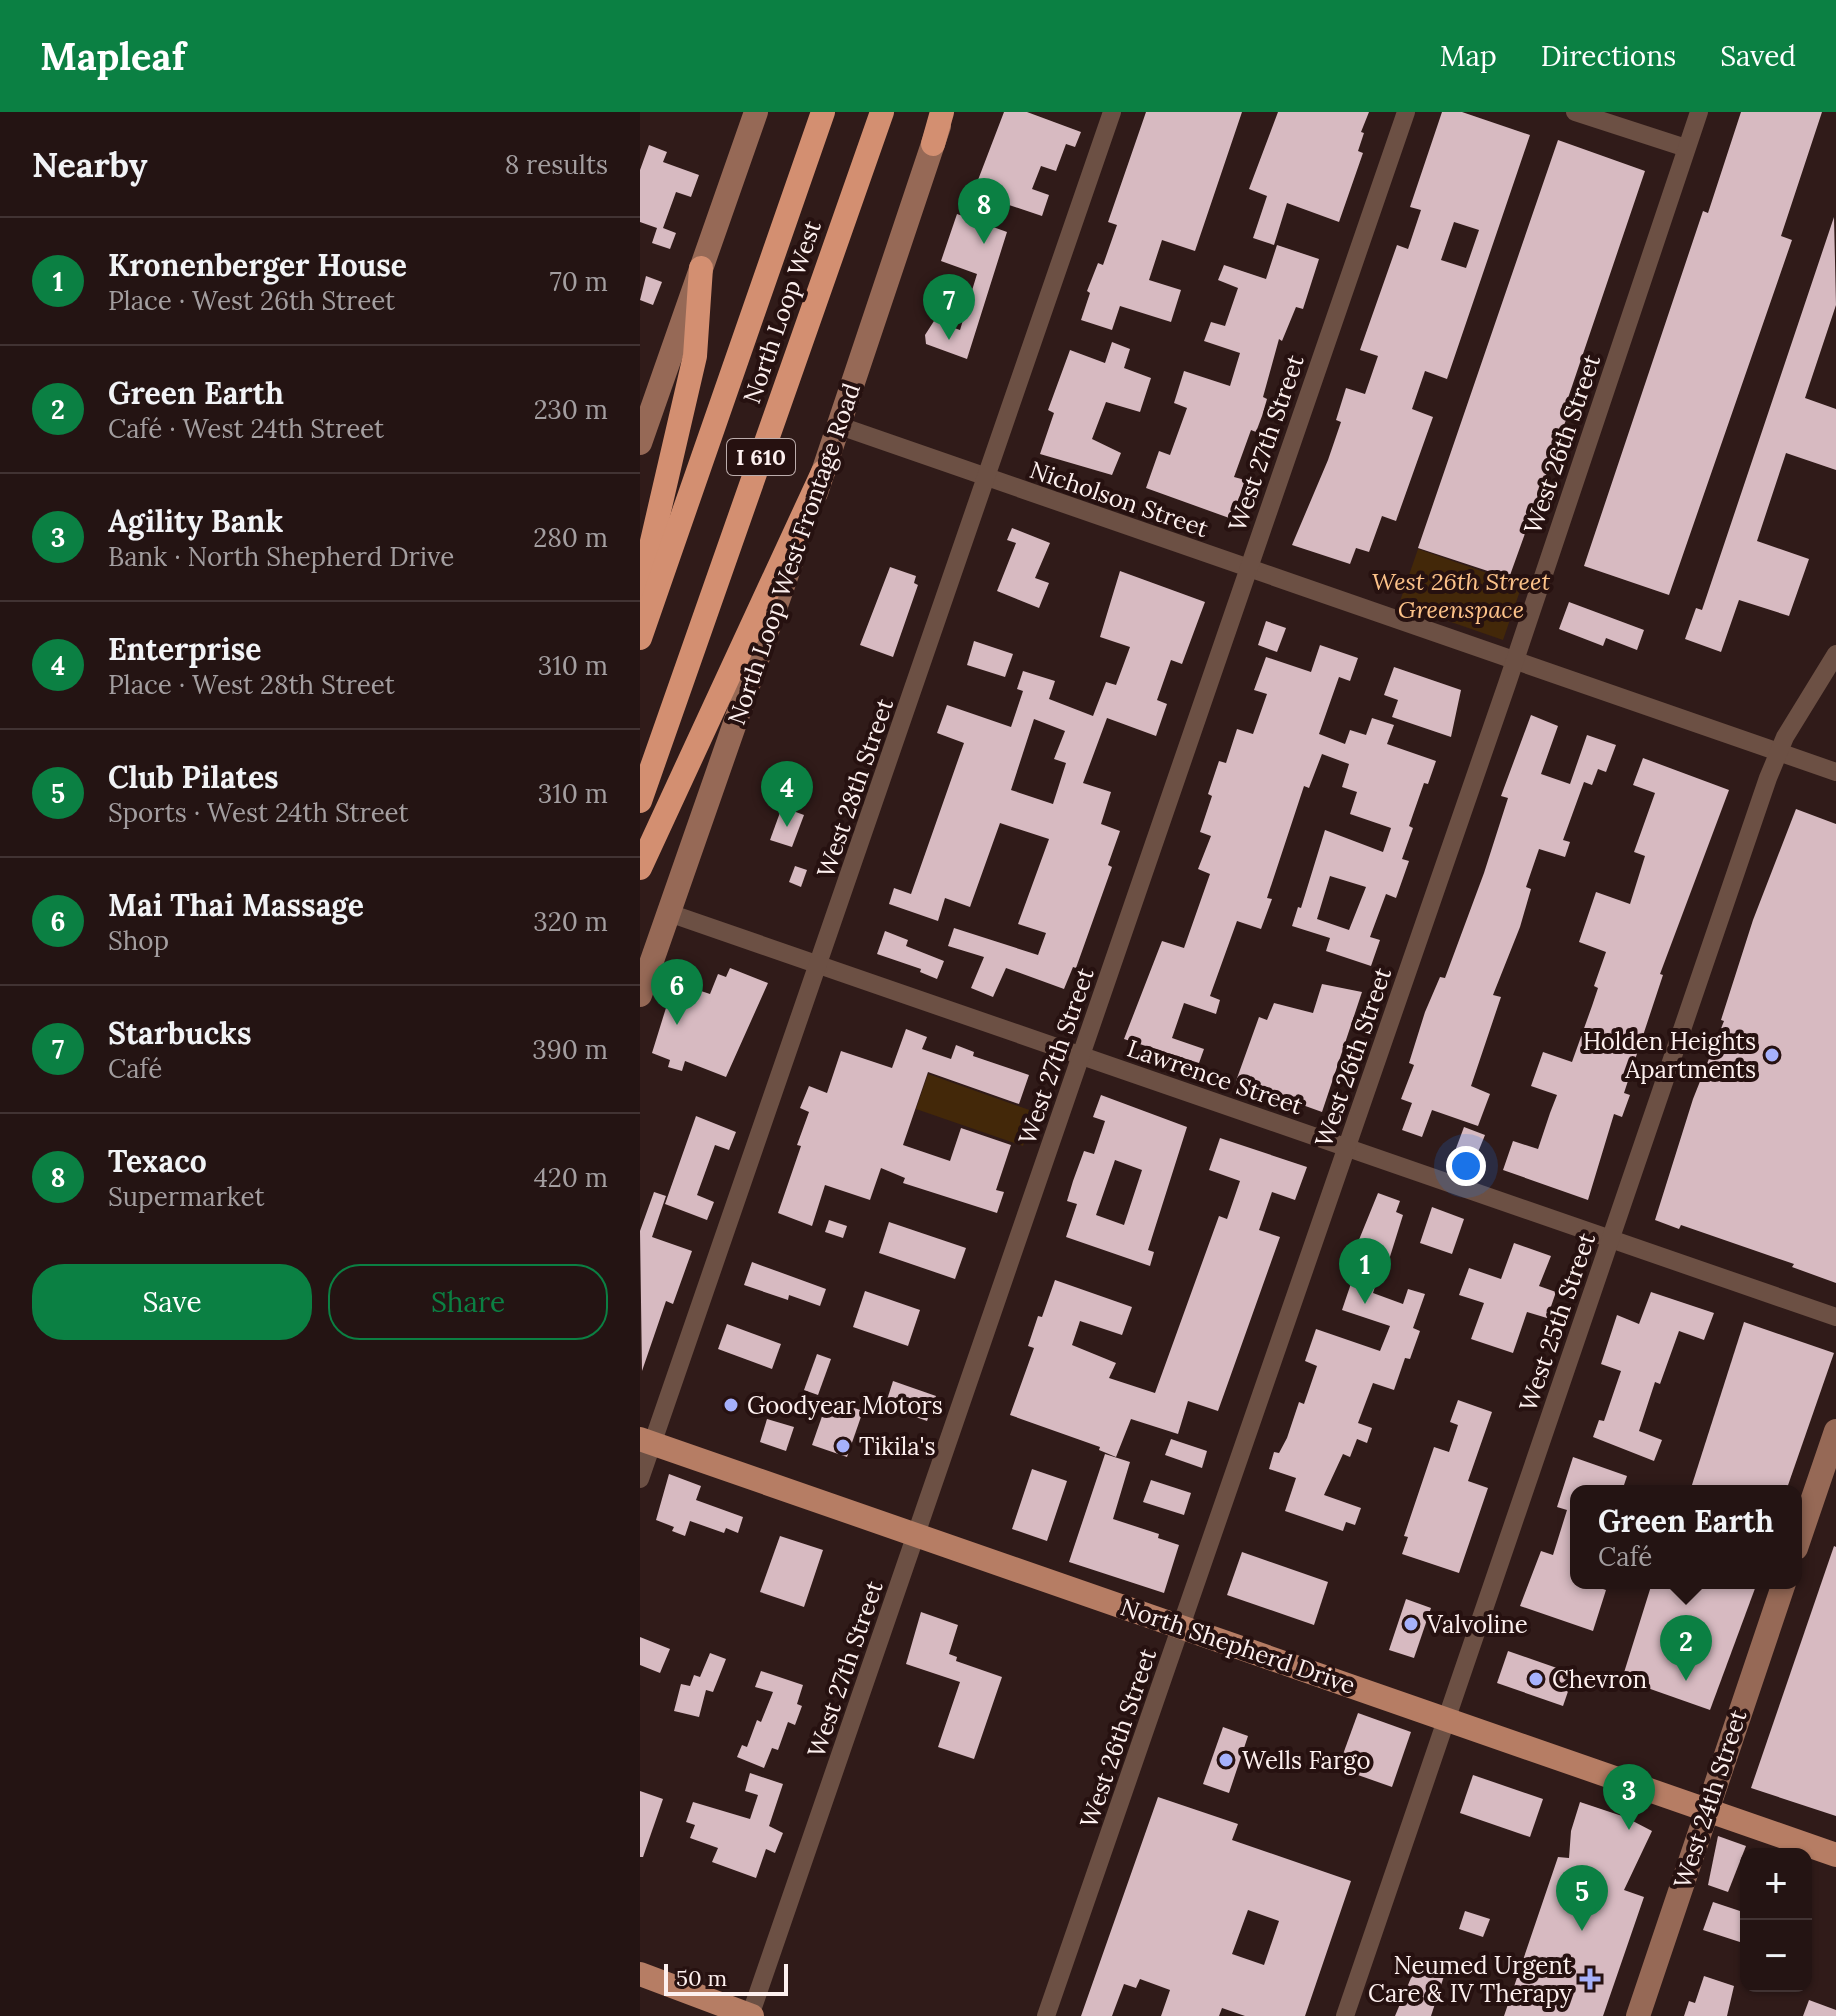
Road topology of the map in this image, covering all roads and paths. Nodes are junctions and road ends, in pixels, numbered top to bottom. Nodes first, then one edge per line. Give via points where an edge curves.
1 (756, 112) edge
2 (823, 112) edge
3 (882, 112) edge
4 (943, 112) edge
5 (1112, 112) edge
6 (1406, 112) edge
7 (1575, 112) edge
8 (1699, 112) edge
9 (933, 144) joint
10 (1686, 148) junction
11 (701, 268) junction
12 (840, 426) junction
13 (640, 443) edge
14 (823, 472) junction
15 (986, 478) junction
16 (1248, 569) junction
17 (640, 593) edge
18 (640, 638) edge
19 (1836, 654) edge
20 (1515, 661) junction
21 (1778, 752) junction
22 (1836, 772) edge
23 (640, 801) edge
24 (640, 868) edge
25 (669, 913) junction
26 (819, 965) junction
27 (640, 995) edge
28 (1081, 1056) junction
29 (1347, 1148) junction
30 (1610, 1239) junction
31 (1836, 1317) edge
32 (1836, 1431) edge
33 (646, 1441) edge
34 (640, 1479) edge
35 (1802, 1530) edge
36 (917, 1534) junction
37 (1782, 1589) edge
38 (1183, 1626) junction
39 (1446, 1719) junction
40 (1705, 1810) junction
41 (1836, 1855) edge
42 (640, 1974) edge
43 (751, 2016) edge
44 (1046, 2016) edge
45 (1345, 2016) edge
46 (1638, 2016) edge

1 - 11 main road
2 - 18 highway, North Loop West / I 610
3 - 23 highway, North Loop West / I 610
4 - 9 highway
5 - 15 street, West 28th Street
6 - 16 street, West 27th Street
7 - 10 street
8 - 10 street, West 26th Street
9 - 12 main road, North Loop West Frontage Road
10 - 20 street, West 26th Street
11 - 13 main road
11 - 17 highway via 695,356
12 - 14 main road, North Loop West Frontage Road
12 - 15 street, Nicholson Street
14 - 24 highway
14 - 25 main road, North Loop West Frontage Road
15 - 16 street, Nicholson Street
15 - 26 street, West 28th Street
16 - 20 street, Nicholson Street
16 - 28 street, West 27th Street
19 - 21 street, West 25th Street
20 - 21 street, Nicholson Street
20 - 29 street, West 26th Street
21 - 22 street, Nicholson Street
21 - 30 street, West 25th Street
25 - 26 street, Lawrence Street
25 - 27 main road, North Loop West Frontage Road
26 - 28 street, Lawrence Street
26 - 33 street, West 28th Street
28 - 29 street, Lawrence Street
28 - 36 street, West 27th Street
29 - 30 street, Lawrence Street
29 - 38 street, West 26th Street
30 - 31 street, Lawrence Street
30 - 39 street, West 25th Street
32 - 35 main road
33 - 34 street, West 28th Street
33 - 36 main road, North Shepherd Drive
36 - 38 main road, North Shepherd Drive
36 - 43 street, West 27th Street
37 - 40 main road, West 24th Street
38 - 39 main road, North Shepherd Drive
38 - 44 street, West 26th Street
39 - 40 main road, North Shepherd Drive
39 - 45 street, West 25th Street
40 - 41 main road, North Shepherd Drive
40 - 46 main road, West 24th Street
42 - 43 main road

